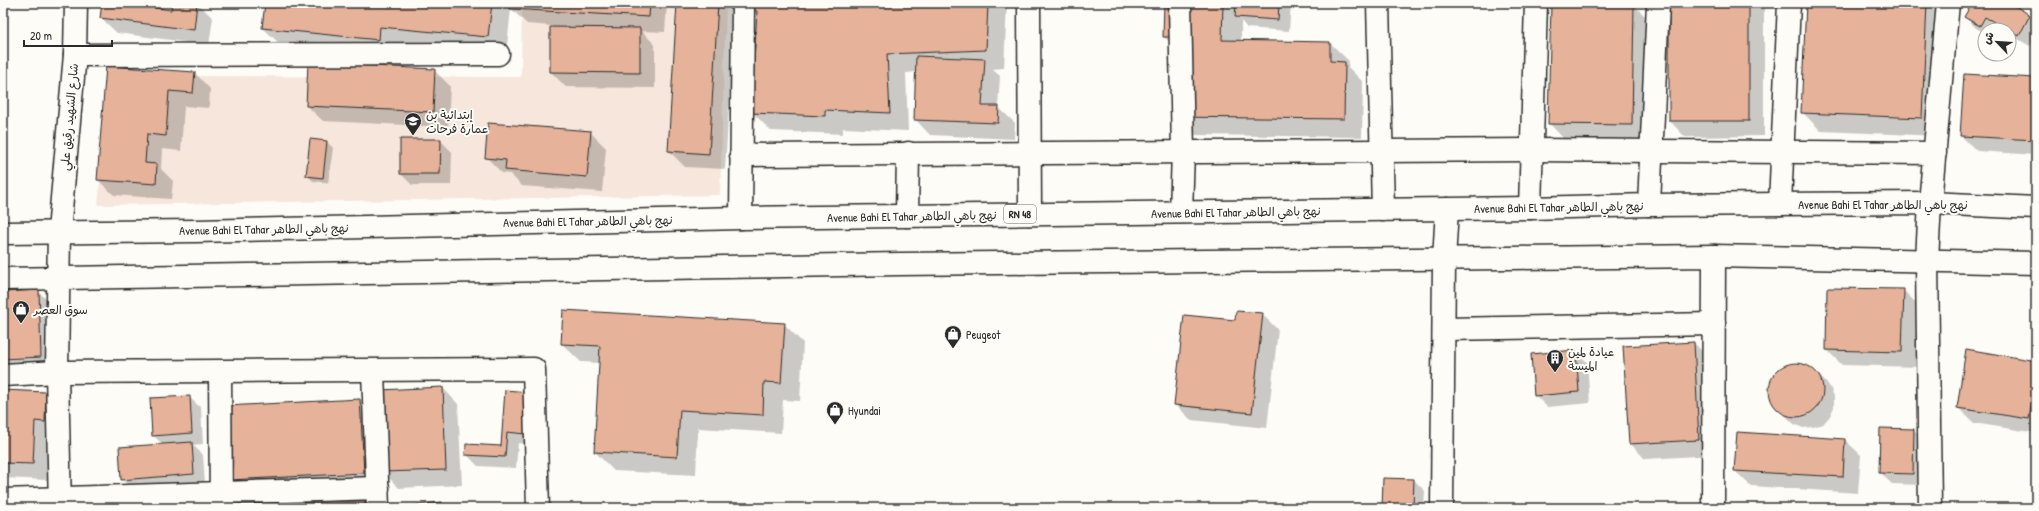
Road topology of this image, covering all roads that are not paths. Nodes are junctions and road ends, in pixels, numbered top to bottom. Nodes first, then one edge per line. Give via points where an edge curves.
1 (76, 3) edge
2 (743, 3) edge
3 (1029, 3) edge
4 (1180, 3) edge
5 (1378, 3) edge
6 (1536, 3) edge
7 (1658, 3) edge
8 (1789, 3) edge
9 (1948, 3) edge
10 (75, 54) junction
11 (498, 54) dead end
12 (1532, 150) junction
13 (1382, 151) junction
14 (1652, 151) junction
15 (1183, 152) junction
16 (1783, 152) junction
17 (1031, 153) junction
18 (1935, 153) junction
19 (741, 154) junction
20 (908, 154) junction
21 (1930, 203) junction
22 (1780, 204) junction
23 (1648, 205) junction
24 (1530, 208) junction
25 (2036, 208) edge
26 (1447, 209) junction
27 (1383, 210) junction
28 (1181, 212) junction
29 (1030, 214) junction
30 (907, 216) junction
31 (741, 218) junction
32 (59, 231) junction
33 (3, 233) edge
34 (1714, 256) junction
35 (1444, 260) junction
36 (1927, 260) junction
37 (2036, 263) edge
38 (58, 278) junction
39 (3, 279) edge
40 (1714, 324) junction
41 (1445, 329) junction
42 (373, 371) junction
43 (57, 372) junction
44 (220, 372) junction
45 (3, 375) edge
46 (378, 498) edge
47 (3, 500) edge
48 (220, 501) edge
49 (60, 504) edge
50 (538, 508) edge
51 (1442, 508) edge
52 (1713, 508) edge
53 (1930, 508) edge

1 - 10 street, شارع الشهيد رقيق علي
2 - 19 street
3 - 17 street
4 - 15 street
5 - 13 street
6 - 12 street
7 - 14 street
8 - 16 street
9 - 18 street
10 - 11 street
10 - 32 street, شارع الشهيد رقيق علي
12 - 13 street
12 - 14 street
12 - 24 street
13 - 15 street
13 - 27 street
14 - 16 street
14 - 23 street
15 - 17 street
15 - 28 street
16 - 18 street
16 - 22 street
17 - 20 street
17 - 29 street
18 - 21 street
19 - 20 street
19 - 31 street
20 - 30 street
21 - 22 street, Avenue Bahi El Tahar,نهج باهي الطاهر / RN 48
21 - 25 street, Avenue Bahi El Tahar,نهج باهي الطاهر / RN 48
21 - 36 street
22 - 23 street, Avenue Bahi El Tahar,نهج باهي الطاهر / RN 48
23 - 24 street, Avenue Bahi El Tahar,نهج باهي الطاهر / RN 48
24 - 26 street, Avenue Bahi El Tahar,نهج باهي الطاهر / RN 48
26 - 27 street, Avenue Bahi El Tahar,نهج باهي الطاهر / RN 48
26 - 35 street
27 - 28 street, Avenue Bahi El Tahar,نهج باهي الطاهر / RN 48
28 - 29 street, Avenue Bahi El Tahar,نهج باهي الطاهر / RN 48
29 - 30 street, Avenue Bahi El Tahar,نهج باهي الطاهر / RN 48
30 - 31 street, Avenue Bahi El Tahar,نهج باهي الطاهر / RN 48
31 - 32 street, Avenue Bahi El Tahar,نهج باهي الطاهر / RN 48 via 196,231
32 - 33 street, Avenue Bahi El Tahar,نهج باهي الطاهر / RN 48
32 - 38 street, شارع الشهيد رقيق علي
34 - 35 street
34 - 36 street
34 - 40 street
35 - 38 street via 884,264
35 - 41 street
36 - 37 street
36 - 53 street
38 - 39 street
38 - 43 street, شارع الشهيد رقيق علي
40 - 41 street
40 - 52 street
41 - 51 street
42 - 44 street
42 - 46 street
42 - 50 street via 534,369
43 - 44 street
43 - 45 street
43 - 49 street, شارع الشهيد رقيق علي
44 - 48 street
46 - 48 street
47 - 49 street
48 - 49 street

